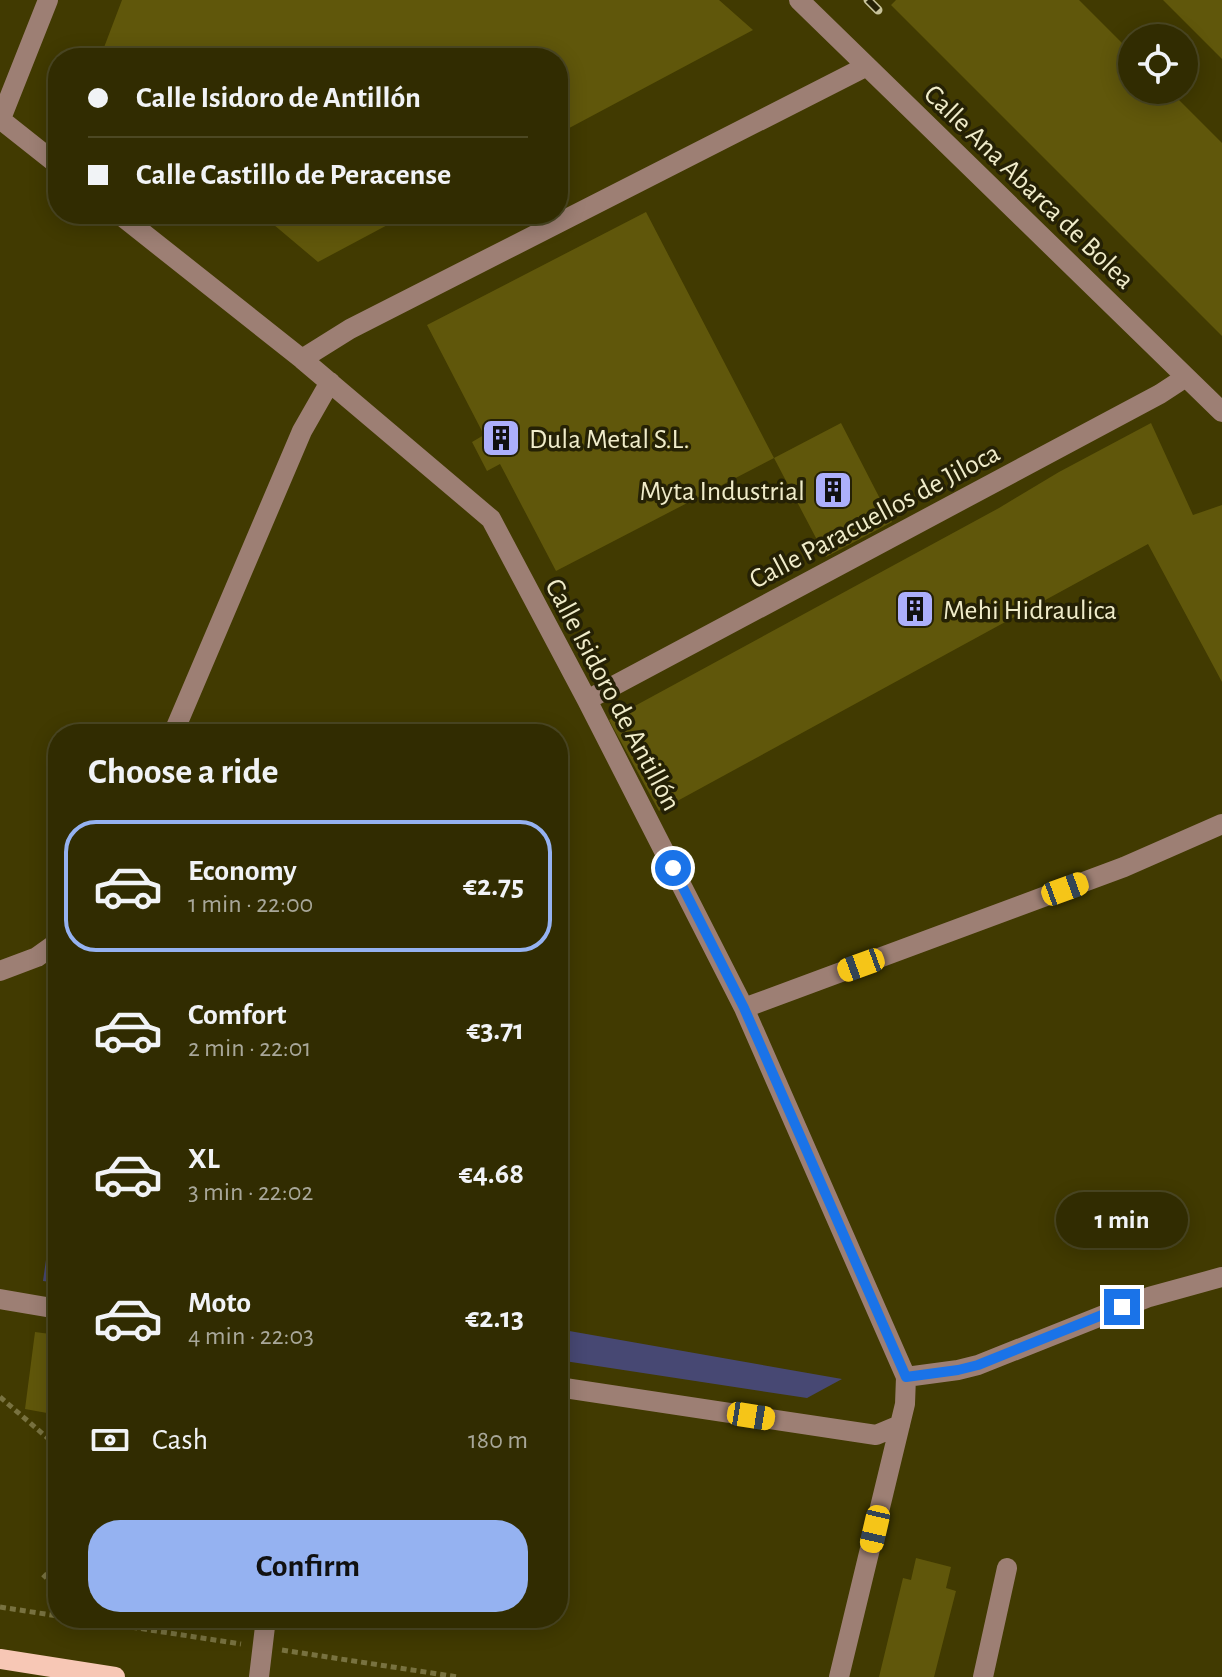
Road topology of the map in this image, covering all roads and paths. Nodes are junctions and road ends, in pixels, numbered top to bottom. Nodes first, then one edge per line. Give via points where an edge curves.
1 (48, 0) edge
2 (799, 0) edge
3 (867, 66) junction
4 (0, 120) edge
5 (48, 157) edge
6 (568, 218) edge
7 (132, 224) edge
8 (557, 224) edge
9 (302, 359) junction
10 (1186, 377) junction
11 (330, 382) junction
12 (1222, 412) edge
13 (587, 700) junction
14 (177, 724) edge
15 (1222, 824) edge
16 (48, 949) edge
17 (0, 971) edge
18 (744, 1008) junction
19 (1222, 1277) edge
20 (0, 1299) edge
21 (48, 1307) edge
22 (906, 1377) junction
23 (568, 1389) edge
24 (0, 1397) edge
25 (900, 1425) junction
26 (876, 1435) junction
27 (48, 1438) edge
28 (894, 1450) junction
29 (1007, 1568) dead end
30 (48, 1573) edge
31 (43, 1578) dead end
32 (0, 1607) edge
33 (48, 1614) edge
34 (136, 1628) edge
35 (265, 1628) edge
36 (238, 1644) dead end
37 (284, 1651) dead end
38 (0, 1659) edge
39 (115, 1677) edge
40 (259, 1677) edge
41 (458, 1677) edge
42 (839, 1677) edge
43 (983, 1677) edge

1 - 4 street
2 - 3 street, Calle Ana Abarca de Bolea
3 - 6 street
3 - 10 street, Calle Ana Abarca de Bolea
4 - 5 street
7 - 9 street, Calle Isidoro de Antillón
8 - 9 street
9 - 11 street, Calle Isidoro de Antillón
10 - 12 street, Calle Ana Abarca de Bolea
10 - 13 street, Calle Paracuellos de Jiloca
11 - 13 street, Calle Isidoro de Antillón via 491,519
11 - 14 street via 302,431
13 - 18 street, Calle Isidoro de Antillón
15 - 18 street via 1124,867
16 - 17 street
18 - 22 street, Calle Isidoro de Antillón
19 - 22 street via 1149,1297 978,1365
20 - 21 street
22 - 25 street
23 - 26 street
24 - 27 path
25 - 26 street
25 - 28 street
26 - 28 street
28 - 42 street
29 - 43 street
30 - 31 path
32 - 33 path
34 - 36 path
35 - 40 street
37 - 41 path
38 - 39 main road

